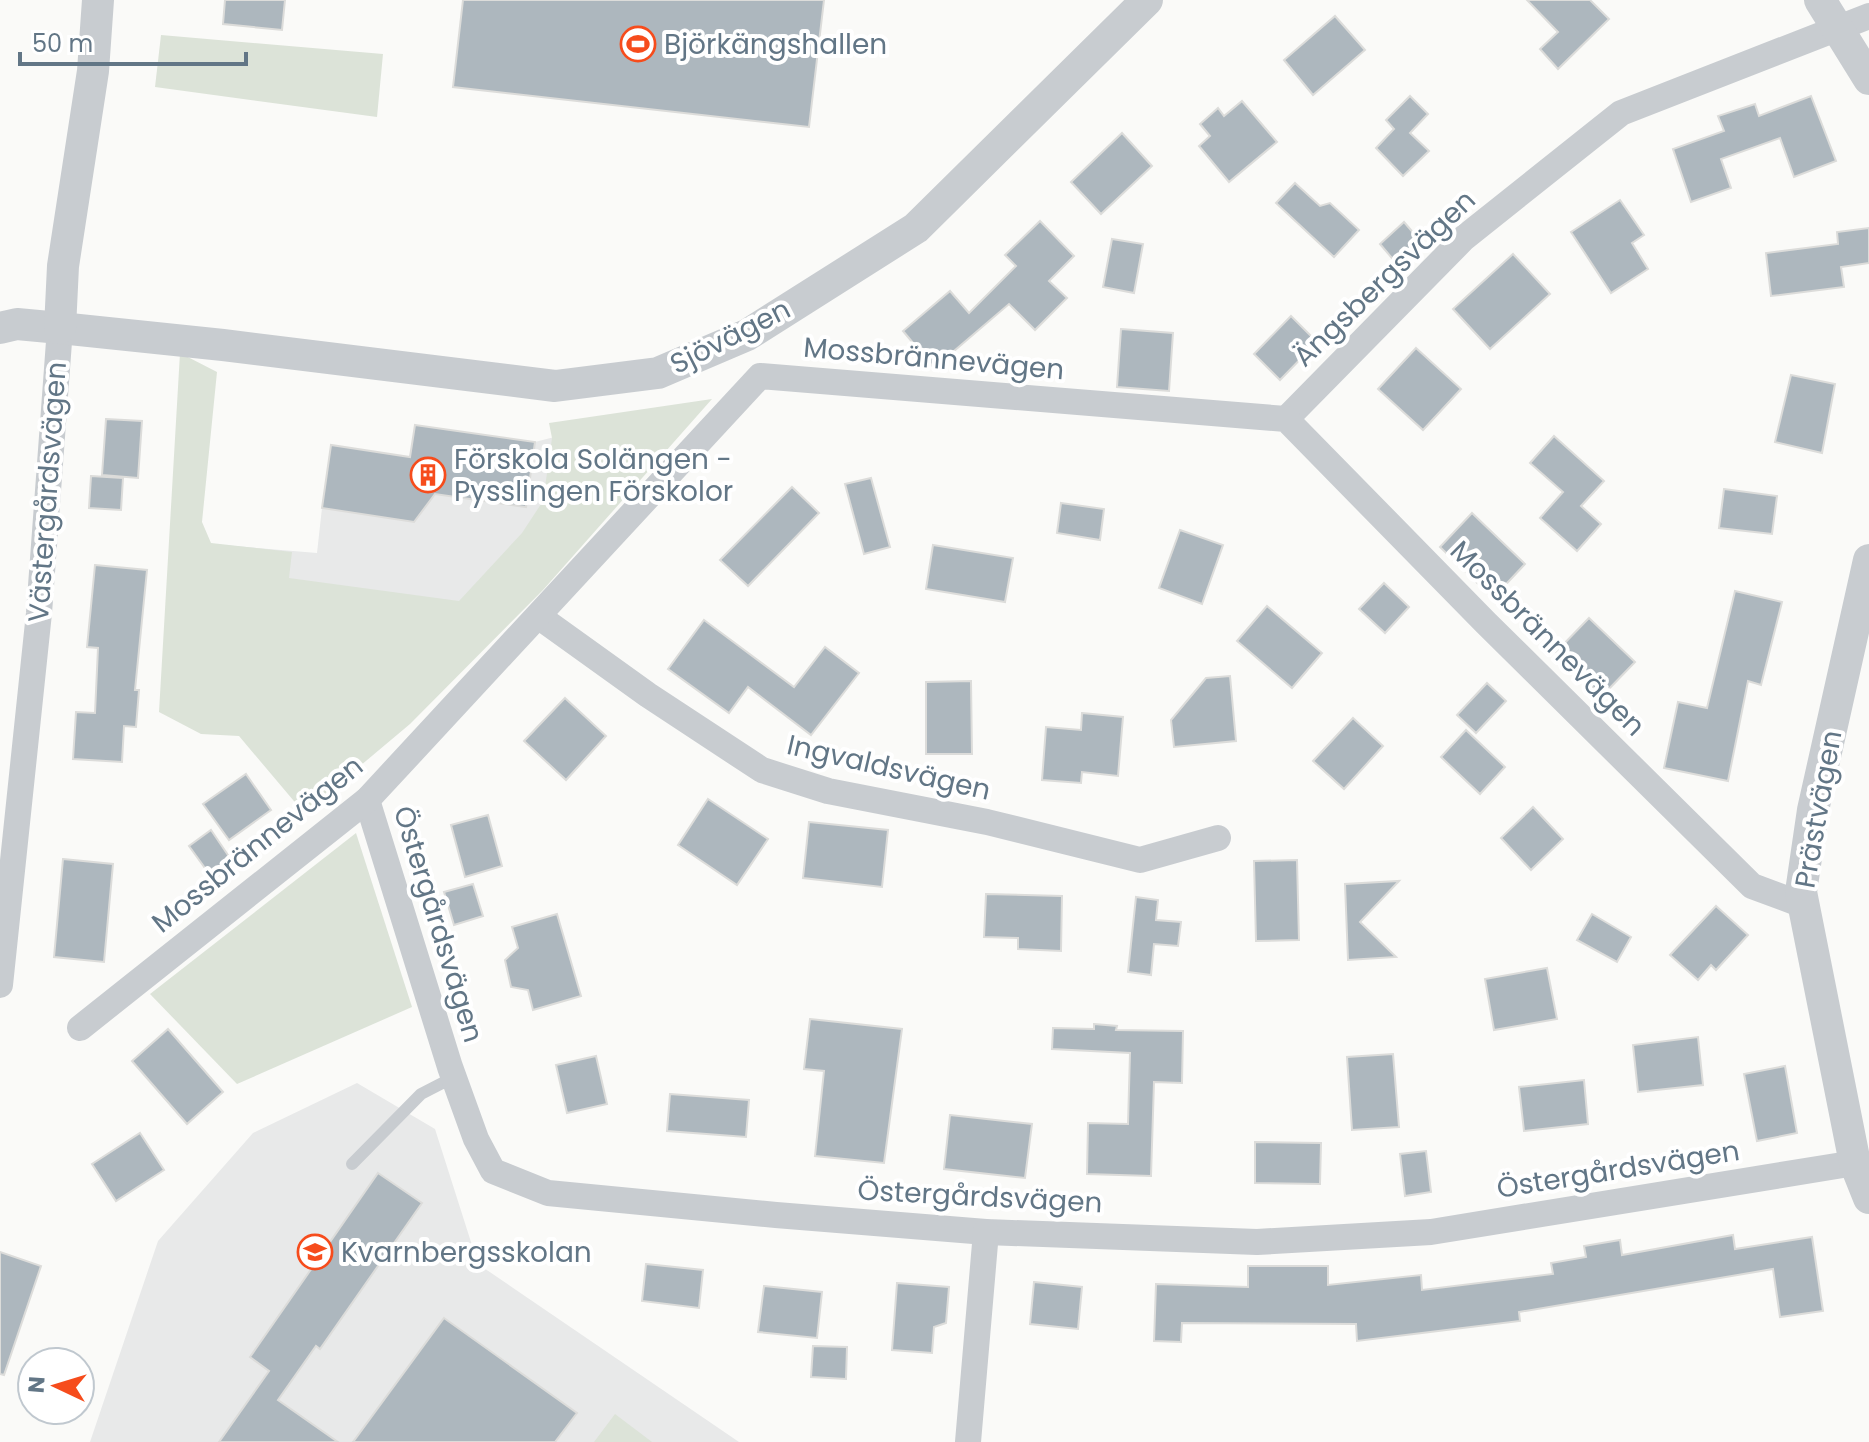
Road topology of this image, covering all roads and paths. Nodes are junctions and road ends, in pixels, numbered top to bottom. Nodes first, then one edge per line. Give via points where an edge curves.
1 (98, 0) edge
2 (1147, 0) edge
3 (1820, 0) edge
4 (1869, 16) edge
5 (1839, 28) junction
6 (1869, 79) edge
7 (0, 328) edge
8 (60, 328) junction
9 (1286, 419) junction
10 (1869, 560) edge
11 (538, 616) junction
12 (367, 800) junction
13 (1218, 838) dead end
14 (1803, 905) junction
15 (0, 985) edge
16 (80, 1028) dead end
17 (454, 1077) junction
18 (1855, 1163) junction
19 (352, 1164) dead end
20 (1869, 1198) edge
21 (986, 1232) junction
22 (968, 1442) edge

1 - 8 street, Västergårdsvägen via 93,71 63,266
2 - 8 street, Sjövägen via 916,228 747,335 658,373 555,386
3 - 5 street
4 - 5 street, Ängsbergsvägen
5 - 6 street
5 - 9 street, Ängsbergsvägen via 1621,113 1464,238
7 - 8 street, Sjövägen
8 - 15 street, Västergårdsvägen via 39,613
9 - 11 street, Mossbrännevägen via 760,376
9 - 14 street, Mossbrännevägen via 1752,886
10 - 14 street, Prästvägen via 1813,810
11 - 12 street, Mossbrännevägen
11 - 13 street, Ingvaldsvägen via 762,770 828,791 987,822 1140,860
12 - 16 street, Mossbrännevägen
12 - 17 street, Östergårdsvägen
14 - 18 street, Prästvägen
17 - 19 lane via 421,1094
17 - 21 street, Östergårdsvägen via 493,1171 548,1193
18 - 20 street, Prästvägen
18 - 21 street, Östergårdsvägen via 1431,1232 1257,1242
21 - 22 street

